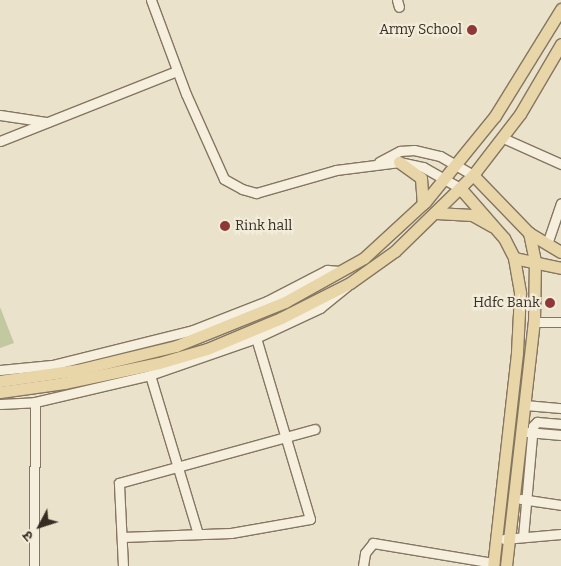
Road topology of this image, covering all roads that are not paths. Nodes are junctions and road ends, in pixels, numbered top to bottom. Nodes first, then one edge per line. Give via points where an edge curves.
1 (151, 0) edge
2 (561, 9) edge
3 (559, 51) edge
4 (177, 71) junction
5 (0, 114) edge
6 (50, 122) junction
7 (503, 138) junction
8 (0, 141) edge
9 (379, 162) junction
10 (399, 162) junction
11 (561, 164) edge
12 (456, 165) junction
13 (473, 175) junction
14 (444, 178) junction
15 (460, 188) junction
16 (561, 203) edge
17 (423, 204) junction
18 (436, 212) junction
19 (529, 233) junction
20 (504, 238) junction
21 (547, 244) junction
22 (561, 252) edge
23 (514, 258) junction
24 (535, 261) junction
25 (561, 268) edge
26 (343, 272) junction
27 (350, 283) junction
28 (534, 322) junction
29 (561, 322) edge
30 (256, 338) junction
31 (147, 365) junction
32 (0, 370) edge
33 (0, 381) edge
34 (0, 392) edge
35 (35, 402) junction
36 (0, 404) edge
37 (525, 406) junction
38 (561, 408) edge
39 (561, 424) edge
40 (315, 429) dead end
41 (527, 432) junction
42 (561, 435) edge
43 (287, 438) junction
44 (180, 469) junction
45 (514, 498) junction
46 (526, 500) junction
47 (561, 505) edge
48 (198, 534) junction
49 (561, 534) edge
50 (523, 537) junction
51 (122, 538) junction
52 (510, 538) junction
53 (497, 540) junction
54 (494, 565) edge
55 (34, 566) edge
56 (123, 566) edge
57 (363, 566) edge
58 (506, 566) edge

1 - 4 street
2 - 12 main road via 495,116
3 - 7 main road
4 - 6 street
4 - 9 street via 215,164 224,179 242,189 256,193 336,170
5 - 6 street
6 - 8 street
7 - 11 street
7 - 13 main road
9 - 10 street
9 - 12 street via 389,155 414,150 440,156
10 - 14 street via 422,167
10 - 17 main road via 421,178
12 - 13 street
12 - 14 main road
13 - 15 main road
13 - 19 main road
14 - 15 street
14 - 17 main road
15 - 18 main road
15 - 20 main road
16 - 21 street
17 - 26 main road via 386,240
18 - 20 main road via 472,215 488,223
18 - 27 main road via 394,251
19 - 21 main road
19 - 24 main road
20 - 23 main road
21 - 22 main road
23 - 24 main road
23 - 53 main road via 520,293 517,353
24 - 25 main road
24 - 28 main road
26 - 31 main road
26 - 32 street via 327,270 267,301 194,330 52,365
27 - 30 street via 340,295 320,308
27 - 31 main road via 281,318 207,349
28 - 29 street
28 - 37 main road
30 - 31 street
30 - 43 street
31 - 33 main road via 77,370
31 - 34 main road
31 - 35 street
31 - 44 street
35 - 36 street
35 - 55 street
37 - 38 street
37 - 41 main road
39 - 41 street via 537,422
40 - 43 street
41 - 42 street
41 - 45 main road
41 - 46 street
43 - 44 street
43 - 48 street via 310,519 241,532
44 - 48 street
44 - 51 street via 119,483
45 - 46 street
45 - 52 main road
46 - 47 street
46 - 50 street
48 - 51 street
49 - 50 street
50 - 52 street
51 - 56 street
52 - 53 street
52 - 58 main road
53 - 54 main road
54 - 57 street via 373,543 365,553

